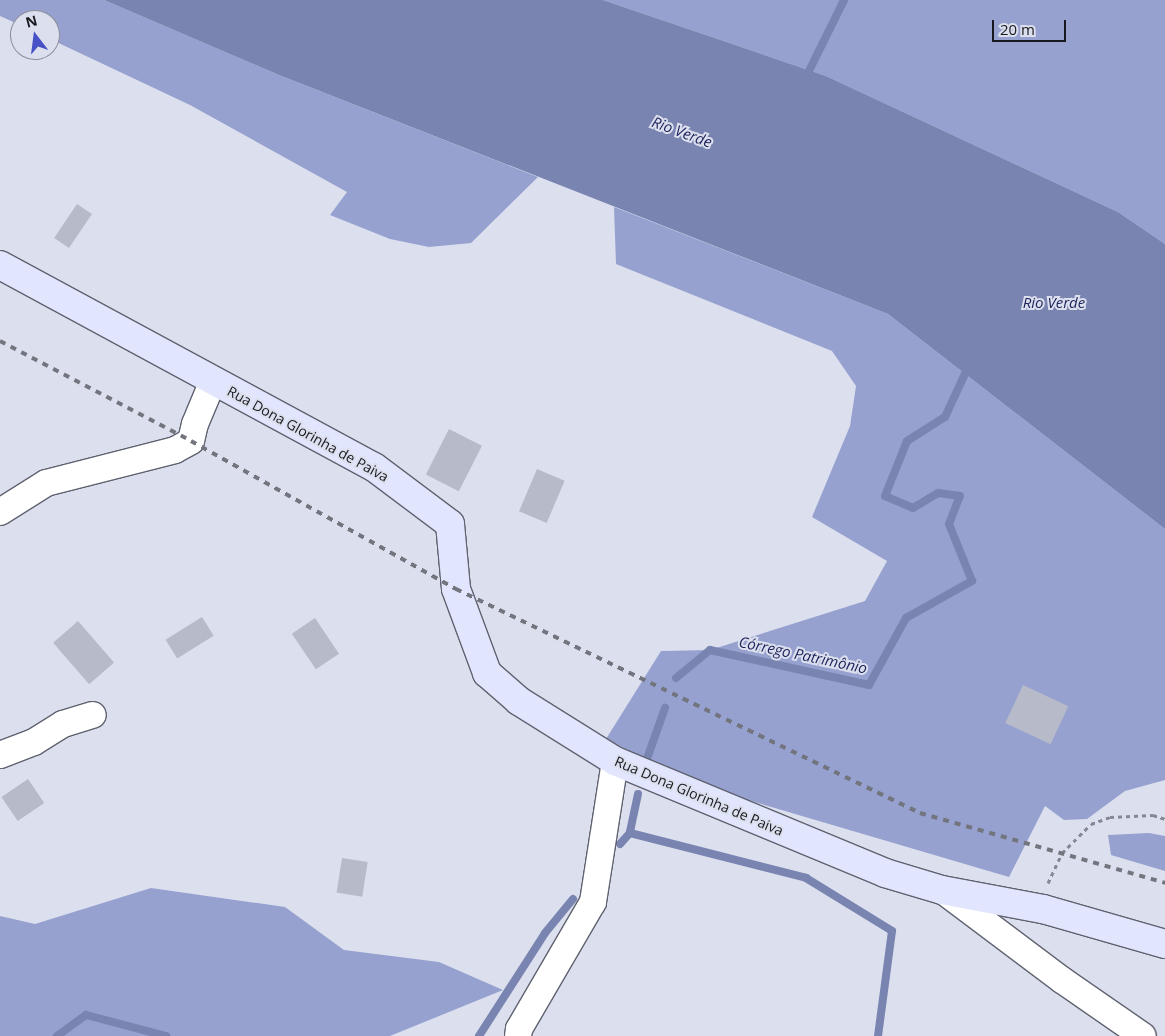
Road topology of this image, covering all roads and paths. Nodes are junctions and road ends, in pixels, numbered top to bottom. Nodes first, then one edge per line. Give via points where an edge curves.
1 (0, 265) edge
2 (213, 381) junction
3 (0, 512) edge
4 (93, 715) dead end
5 (0, 755) edge
6 (615, 761) junction
7 (1165, 819) edge
8 (942, 890) junction
9 (1043, 909) junction
10 (1165, 944) edge
11 (518, 1036) edge
12 (1143, 1036) edge

1 - 2 street, Rua Dona Glorinha de Paiva
2 - 3 street via 191,441 175,450 46,483
2 - 6 street, Rua Dona Glorinha de Paiva via 374,467 450,524 456,589 487,673 519,701
4 - 5 street via 63,724 34,742
6 - 8 street, Rua Dona Glorinha de Paiva via 885,873
6 - 11 street via 593,902 519,1029
7 - 9 path via 1153,816 1110,817 1091,824 1062,853 1048,883
8 - 9 street, Rua Dona Glorinha de Paiva
8 - 12 street
9 - 10 street, Rua Dona Glorinha de Paiva

